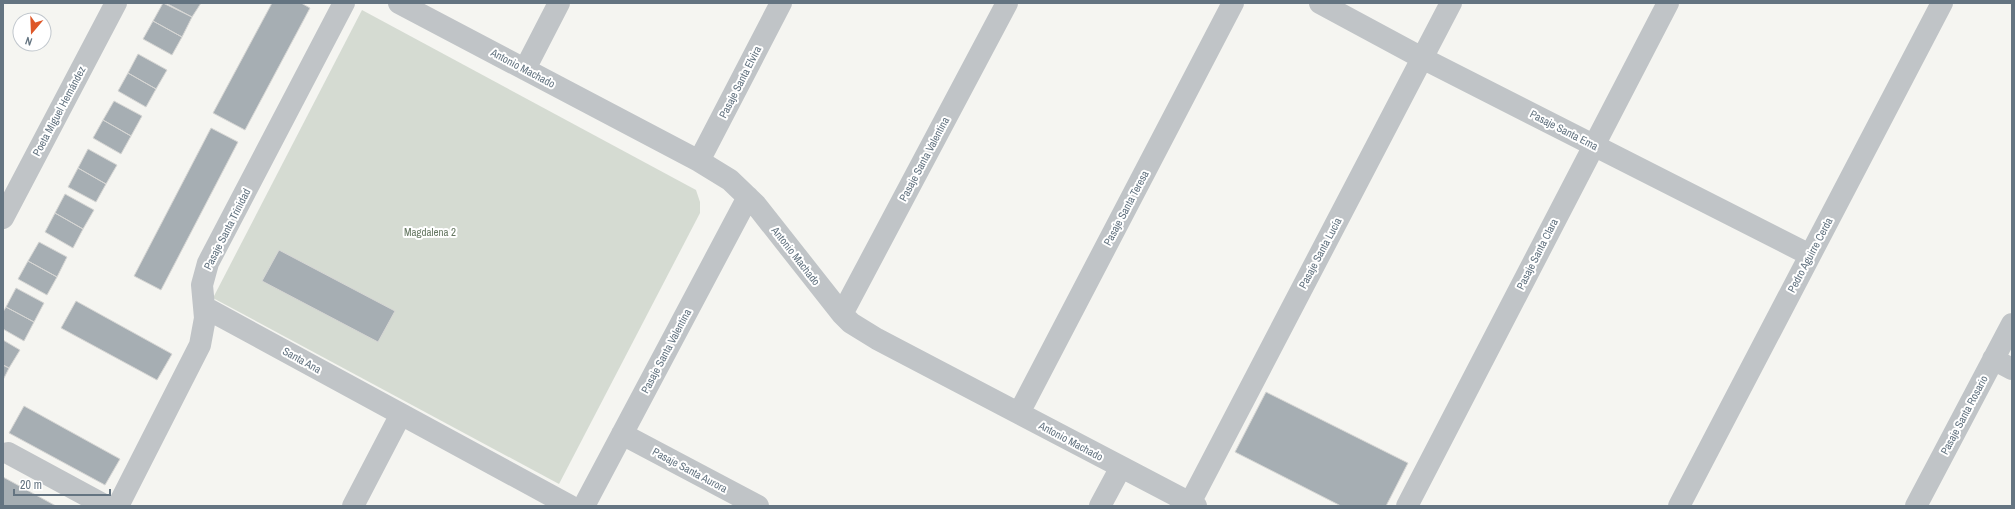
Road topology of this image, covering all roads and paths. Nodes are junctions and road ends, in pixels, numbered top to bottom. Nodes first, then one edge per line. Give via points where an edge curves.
1 (116, 3) edge
2 (344, 3) edge
3 (399, 3) edge
4 (559, 3) edge
5 (781, 3) edge
6 (1007, 3) edge
7 (1233, 3) edge
8 (1320, 3) edge
9 (1451, 3) edge
10 (1668, 3) edge
11 (1942, 3) edge
12 (1422, 58) junction
13 (525, 69) junction
14 (1594, 144) junction
15 (699, 161) junction
16 (748, 197) junction
17 (3, 218) edge
18 (1810, 255) junction
19 (204, 307) junction
20 (842, 314) junction
21 (2012, 324) edge
22 (2003, 364) edge
23 (1019, 413) junction
24 (401, 414) junction
25 (622, 434) junction
26 (8, 453) dead end
27 (1121, 467) junction
28 (1193, 504) edge
29 (106, 506) edge
30 (118, 506) edge
31 (352, 506) edge
32 (570, 506) edge
33 (584, 506) edge
34 (758, 506) edge
35 (1100, 506) edge
36 (1407, 506) edge
37 (1679, 506) edge
38 (1916, 506) edge

1 - 17 street, Poeta Miguel Hernández
2 - 19 street, Pasaje Santa Trinidad via 208,263 202,285
3 - 13 street, Antonio Machado
4 - 13 street
5 - 15 street, Pasaje Santa Elvira
6 - 20 street, Pasaje Santa Valentina
7 - 23 street, Pasaje Santa Teresa
8 - 12 street, Pasaje Santa Ema
9 - 12 street, Pasaje Santa Lucía
10 - 14 street, Pasaje Santa Clara
11 - 18 street, Pedro Aguirre Cerda
12 - 14 street, Pasaje Santa Ema
12 - 28 street, Pasaje Santa Lucía
13 - 15 street, Antonio Machado
14 - 18 street, Pasaje Santa Ema
14 - 36 street, Pasaje Santa Clara
15 - 16 street, Antonio Machado via 730,180
16 - 20 street, Antonio Machado
16 - 25 street, Pasaje Santa Valentina
18 - 37 street, Pedro Aguirre Cerda
19 - 24 street, Santa Ana
19 - 30 street, Pasaje Santa Trinidad via 204,330 194,358
20 - 23 street, Antonio Machado via 851,323 878,339
21 - 22 street, Pasaje Santa Rosario
22 - 38 street, Pasaje Santa Rosario
23 - 27 street, Antonio Machado
24 - 31 street
24 - 32 street, Santa Ana
25 - 33 street, Pasaje Santa Valentina
25 - 34 street, Pasaje Santa Aurora
26 - 29 street
27 - 28 street, Antonio Machado
27 - 35 street

